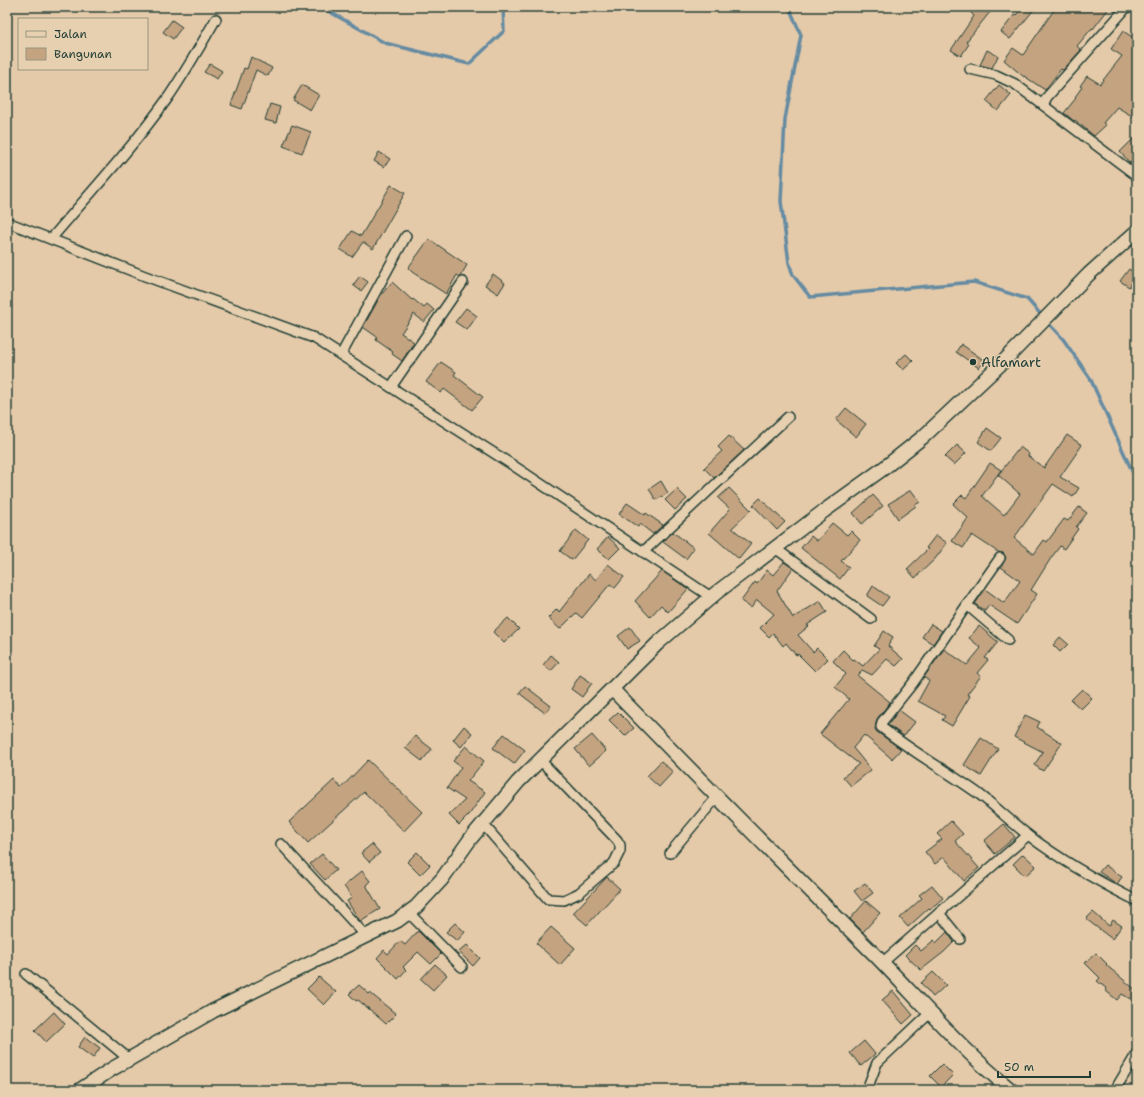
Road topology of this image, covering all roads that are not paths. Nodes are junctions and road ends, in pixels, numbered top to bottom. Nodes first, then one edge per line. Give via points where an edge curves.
1 (1127, 7) edge
2 (216, 19) dead end
3 (970, 68) dead end
4 (1043, 105) junction
5 (1137, 176) edge
6 (7, 222) edge
7 (1137, 231) edge
8 (406, 236) dead end
9 (51, 239) junction
10 (463, 282) dead end
11 (341, 355) junction
12 (391, 387) junction
13 (788, 417) dead end
14 (775, 548) junction
15 (643, 552) junction
16 (1000, 558) dead end
17 (711, 597) junction
18 (967, 605) junction
19 (871, 619) dead end
20 (1008, 640) dead end
21 (612, 689) junction
22 (540, 760) junction
23 (716, 798) junction
24 (483, 824) junction
25 (1028, 835) junction
26 (281, 844) dead end
27 (670, 853) dead end
28 (1137, 901) edge
29 (409, 913) junction
30 (940, 913) junction
31 (366, 936) junction
32 (960, 939) dead end
33 (882, 963) junction
34 (462, 967) dead end
35 (26, 974) dead end
36 (931, 1012) junction
37 (1137, 1053) edge
38 (129, 1059) junction
39 (869, 1084) dead end
40 (80, 1090) edge
41 (1011, 1090) edge
42 (1115, 1090) edge

1 - 4 street via 1047,97
2 - 9 street via 166,100 123,156
3 - 4 street via 996,75 1014,84
4 - 5 street
6 - 9 street
7 - 14 main road via 1089,274 1006,359 923,437
8 - 11 street
9 - 11 street via 314,338
10 - 12 street
11 - 12 street
12 - 15 street
13 - 15 street
14 - 17 main road
14 - 19 street
15 - 17 street
16 - 18 street
17 - 21 main road via 658,643
18 - 20 street
18 - 25 street via 881,726 979,794
21 - 22 main road
21 - 23 main road
22 - 24 main road
22 - 24 street via 617,840 620,851 614,863 579,893 564,900 548,899
23 - 27 street
23 - 33 main road
24 - 29 main road via 442,879
25 - 28 street via 1085,873
25 - 30 street
26 - 31 street
29 - 31 main road
29 - 34 street
30 - 32 street
30 - 33 street
31 - 38 main road via 213,1011
33 - 36 main road
35 - 38 street
36 - 39 street via 876,1063
36 - 41 main road via 969,1052
37 - 42 street
38 - 40 main road

